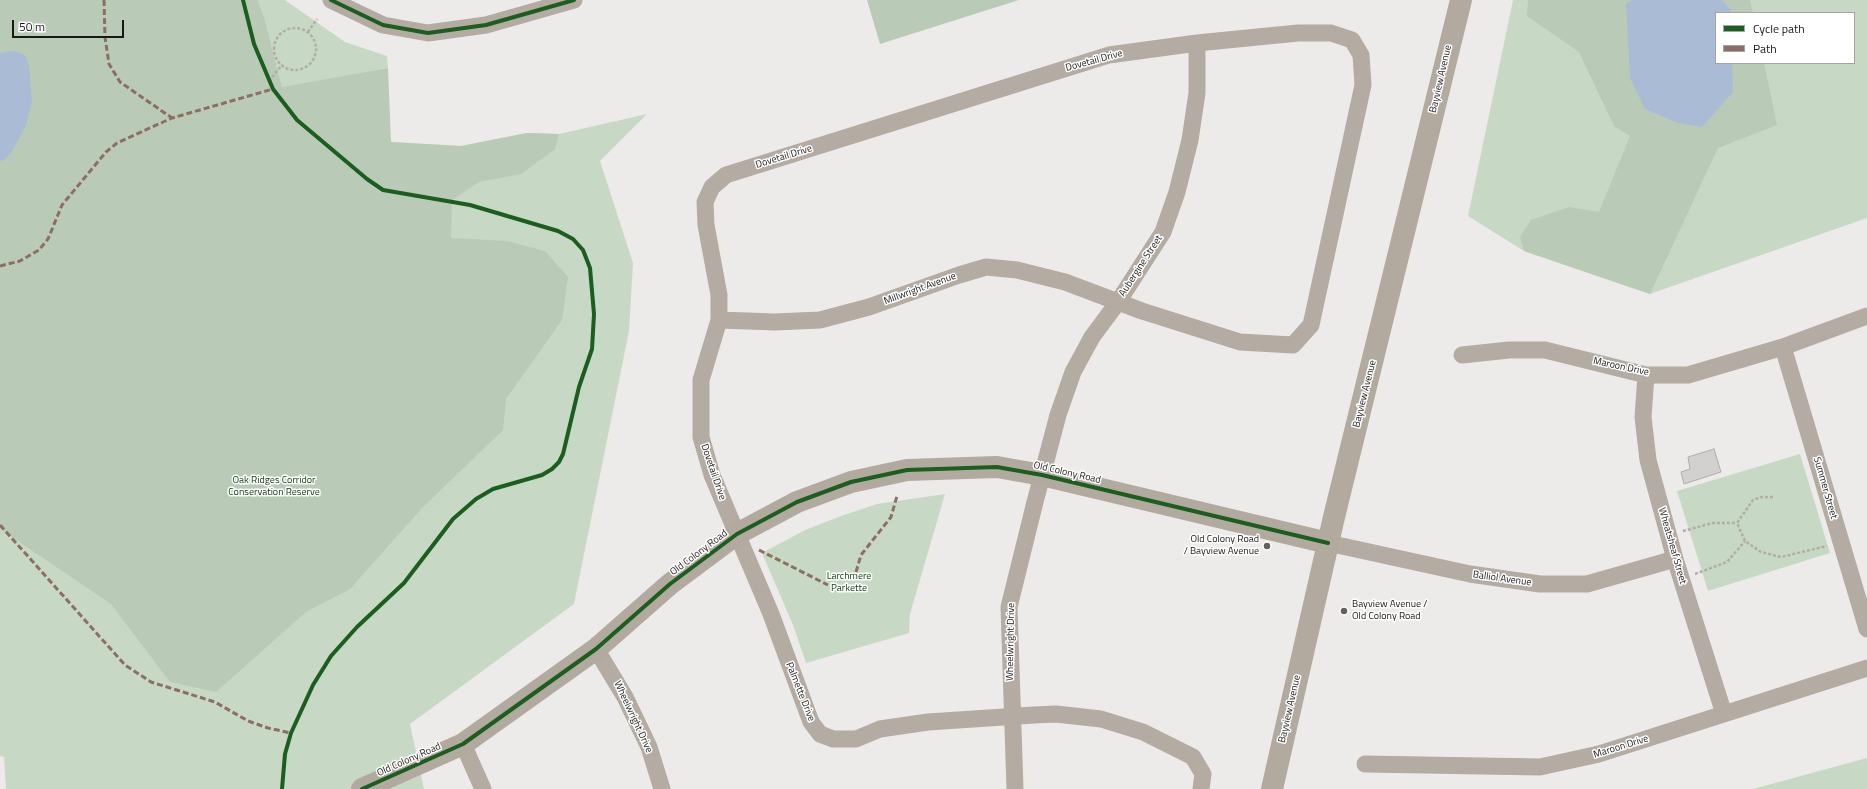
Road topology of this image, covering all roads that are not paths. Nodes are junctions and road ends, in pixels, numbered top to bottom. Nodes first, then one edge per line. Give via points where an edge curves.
1 (331, 0) edge
2 (574, 0) edge
3 (1461, 0) edge
4 (1197, 43) junction
5 (1118, 302) junction
6 (1867, 316) edge
7 (719, 320) junction
8 (1784, 347) junction
9 (1462, 355) dead end
10 (1646, 375) junction
11 (1042, 475) junction
12 (737, 534) junction
13 (1328, 543) junction
14 (1675, 559) junction
15 (1867, 629) edge
16 (596, 649) junction
17 (1867, 668) edge
18 (1724, 714) junction
19 (1011, 717) junction
20 (463, 744) junction
21 (1365, 764) dead end
22 (362, 789) edge
23 (483, 789) edge
24 (662, 789) edge
25 (1015, 789) edge
26 (1201, 789) edge
27 (1272, 789) edge

1 - 2 street via 383,25 428,33 486,25
3 - 13 street, Bayview Avenue
4 - 5 street, Aubergine Street via 1197,92 1190,140 1177,192 1163,232
4 - 5 street, Dovetail Drive via 1298,33 1331,33 1352,40 1361,55 1363,85 1311,325 1293,345 1240,342
4 - 7 street, Dovetail Drive via 1109,55 726,175 712,187 704,202 719,295
5 - 7 street, Millwright Avenue via 1065,282 1017,270 986,267 869,307 820,320
5 - 11 street, Aubergine Street via 1092,337 1073,372
6 - 8 street, Maroon Drive
7 - 12 street, Dovetail Drive via 701,380 701,437 712,475
8 - 10 street, Maroon Drive via 1688,375
8 - 15 street, Summer Street
9 - 10 street, Maroon Drive via 1509,350 1545,350
10 - 14 street, Wheatsheaf Street via 1643,417 1648,460
11 - 12 street, Old Colony Road via 997,467 907,470 851,482 797,502
11 - 13 street, Old Colony Road
11 - 19 street, Wheelwright Drive via 1010,607
12 - 16 street, Old Colony Road via 670,584
12 - 19 street, Palmette Drive via 771,614 811,722 820,734 833,739 856,739 880,729 921,723
13 - 14 street, Balliol Avenue via 1470,574 1540,584 1587,584
13 - 27 street, Bayview Avenue
14 - 18 street, Wheatsheaf Street
16 - 20 street, Old Colony Road
16 - 24 street, Wheelwright Drive via 625,697 645,740
17 - 18 street, Maroon Drive
18 - 21 street, Maroon Drive via 1600,754 1540,767
19 - 25 street, Wheelwright Drive
19 - 26 street, Palmette Drive via 1056,714 1094,718 1143,732 1194,757 1202,774
20 - 22 street, Old Colony Road
20 - 23 street

